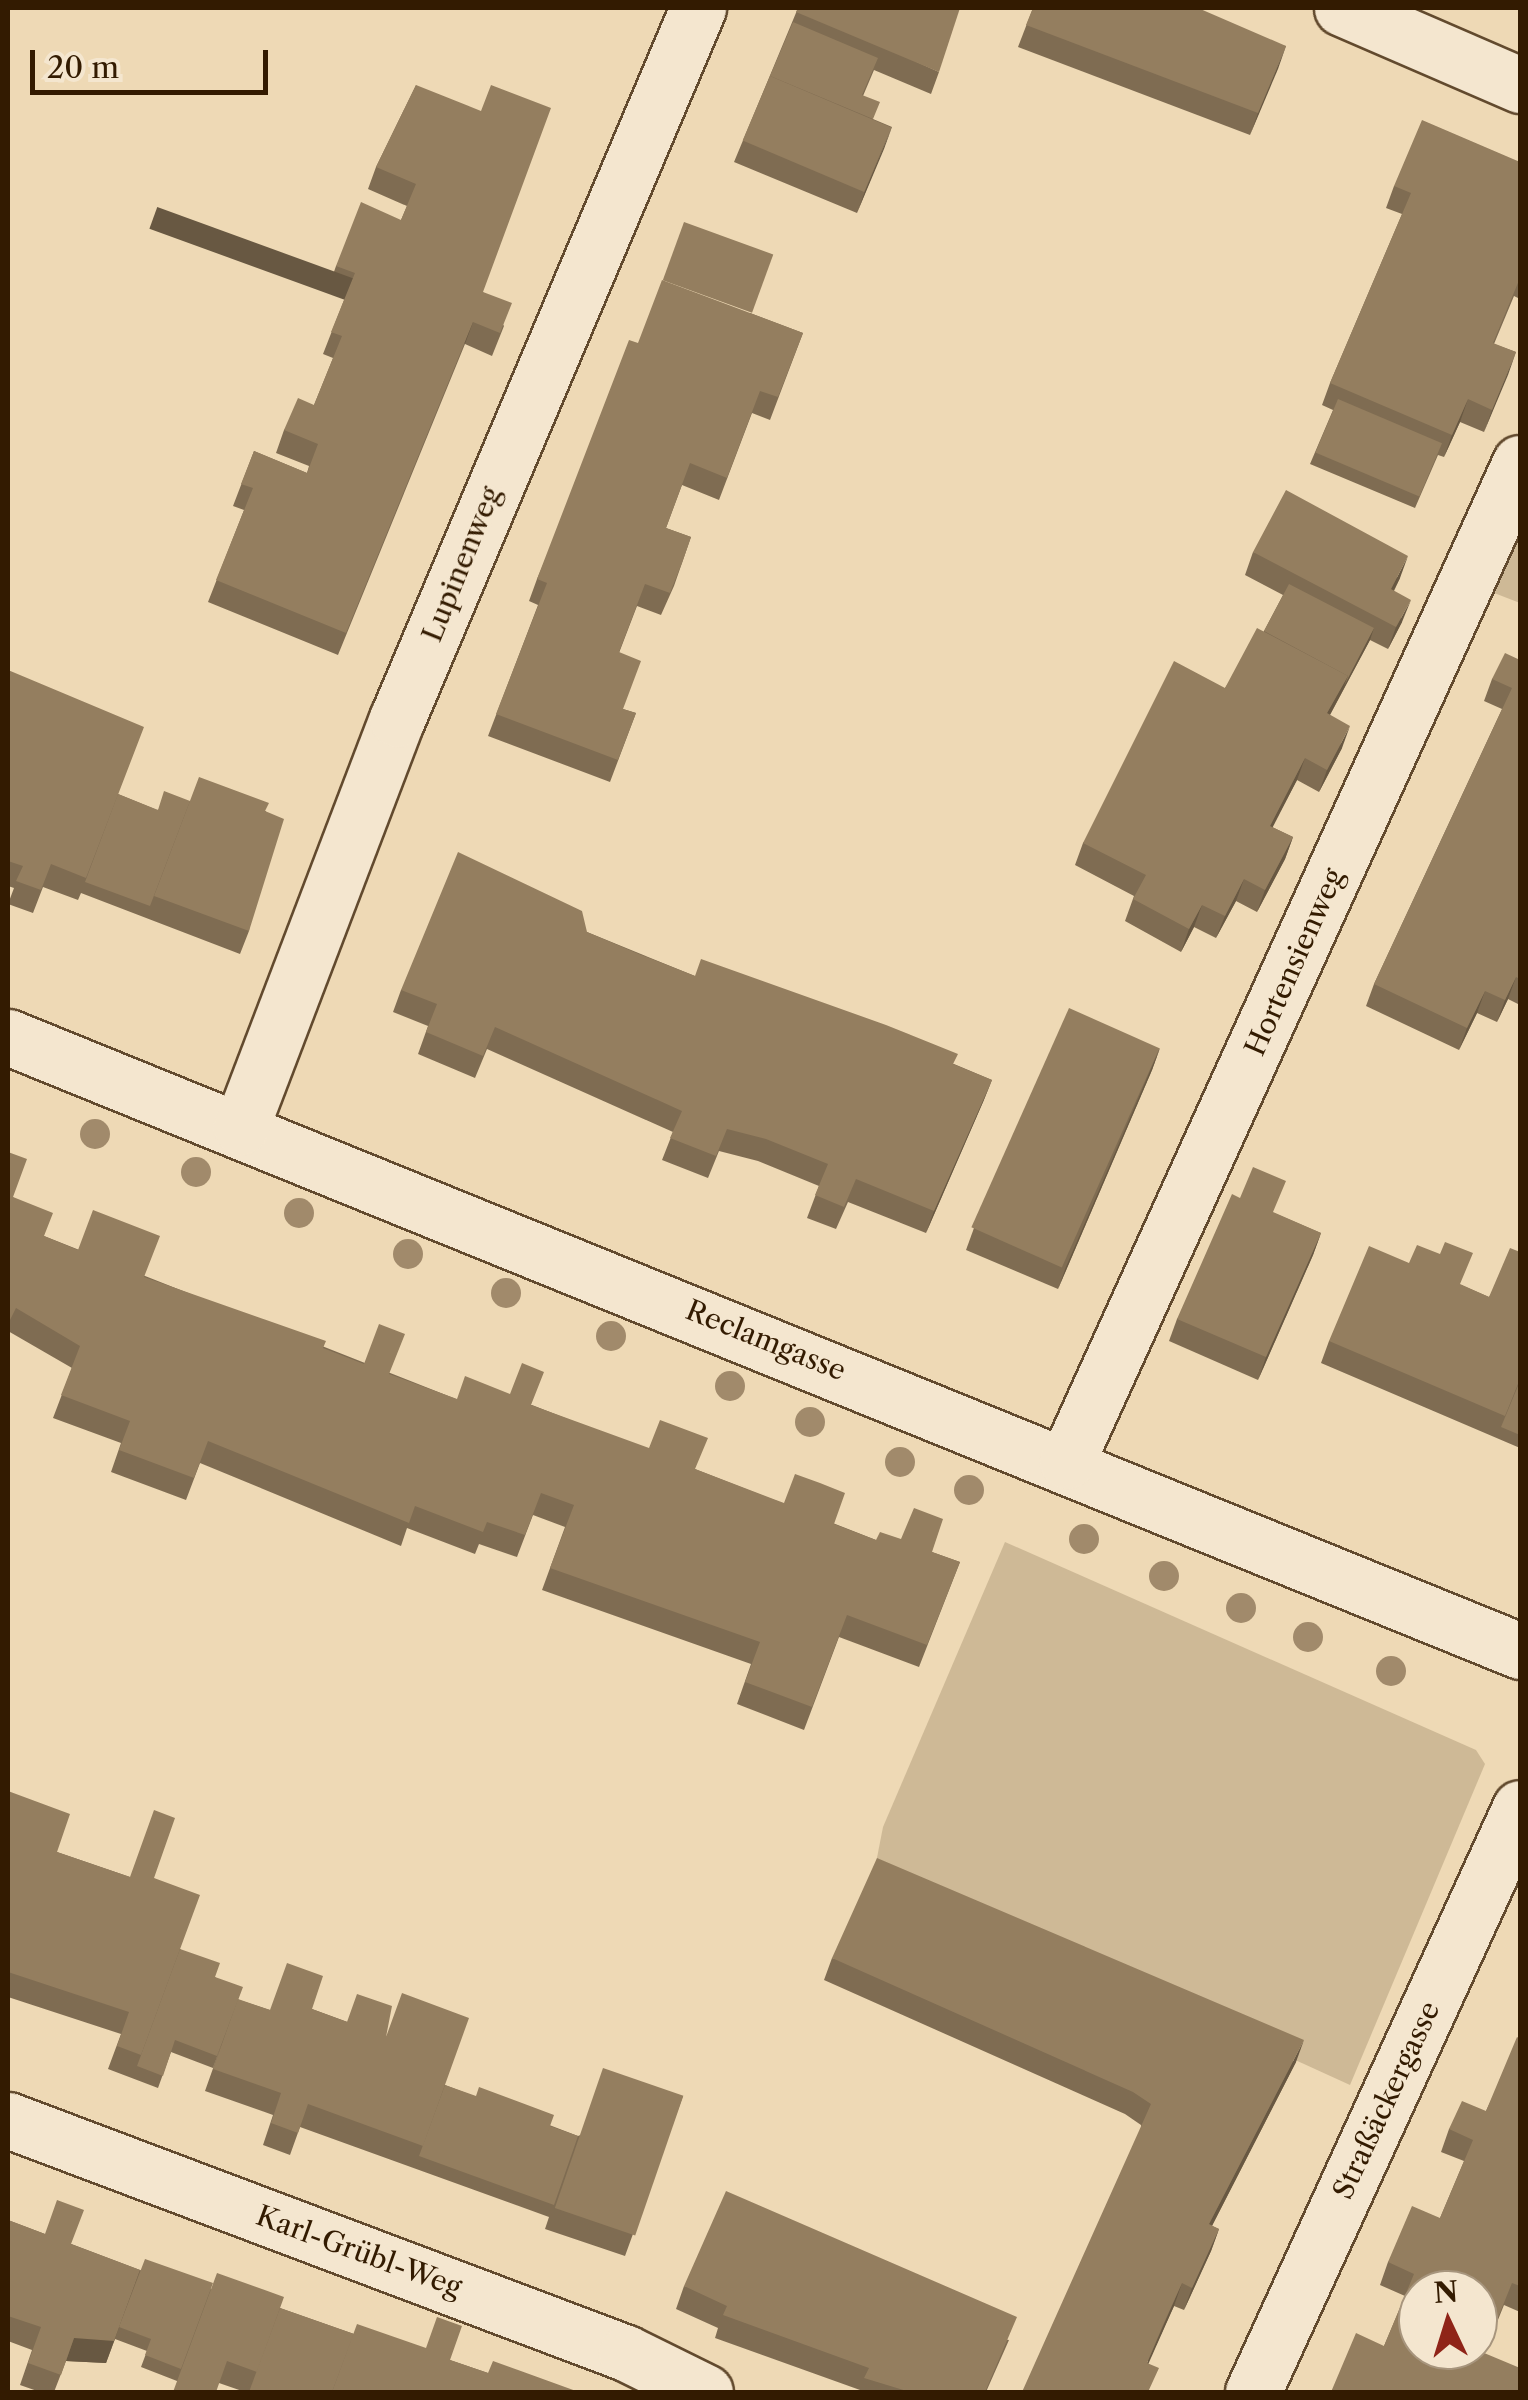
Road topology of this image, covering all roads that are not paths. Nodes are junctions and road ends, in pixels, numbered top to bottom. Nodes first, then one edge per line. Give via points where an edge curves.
1 (698, 8) edge
2 (1342, 8) edge
3 (1520, 85) edge
4 (1520, 463) edge
5 (8, 1037) edge
6 (241, 1127) junction
7 (1067, 1461) junction
8 (1520, 1651) edge
9 (1520, 1808) edge
10 (8, 2120) edge
11 (705, 2392) edge
12 (1253, 2392) edge

1 - 6 street, Lupinenweg via 404,700
2 - 3 street
4 - 7 street, Hortensienweg
5 - 6 street, Reclamgasse
6 - 7 street, Reclamgasse
7 - 8 street, Reclamgasse
9 - 12 street, Straßäckergasse
10 - 11 street, Karl-Grübl-Weg via 483,2297

